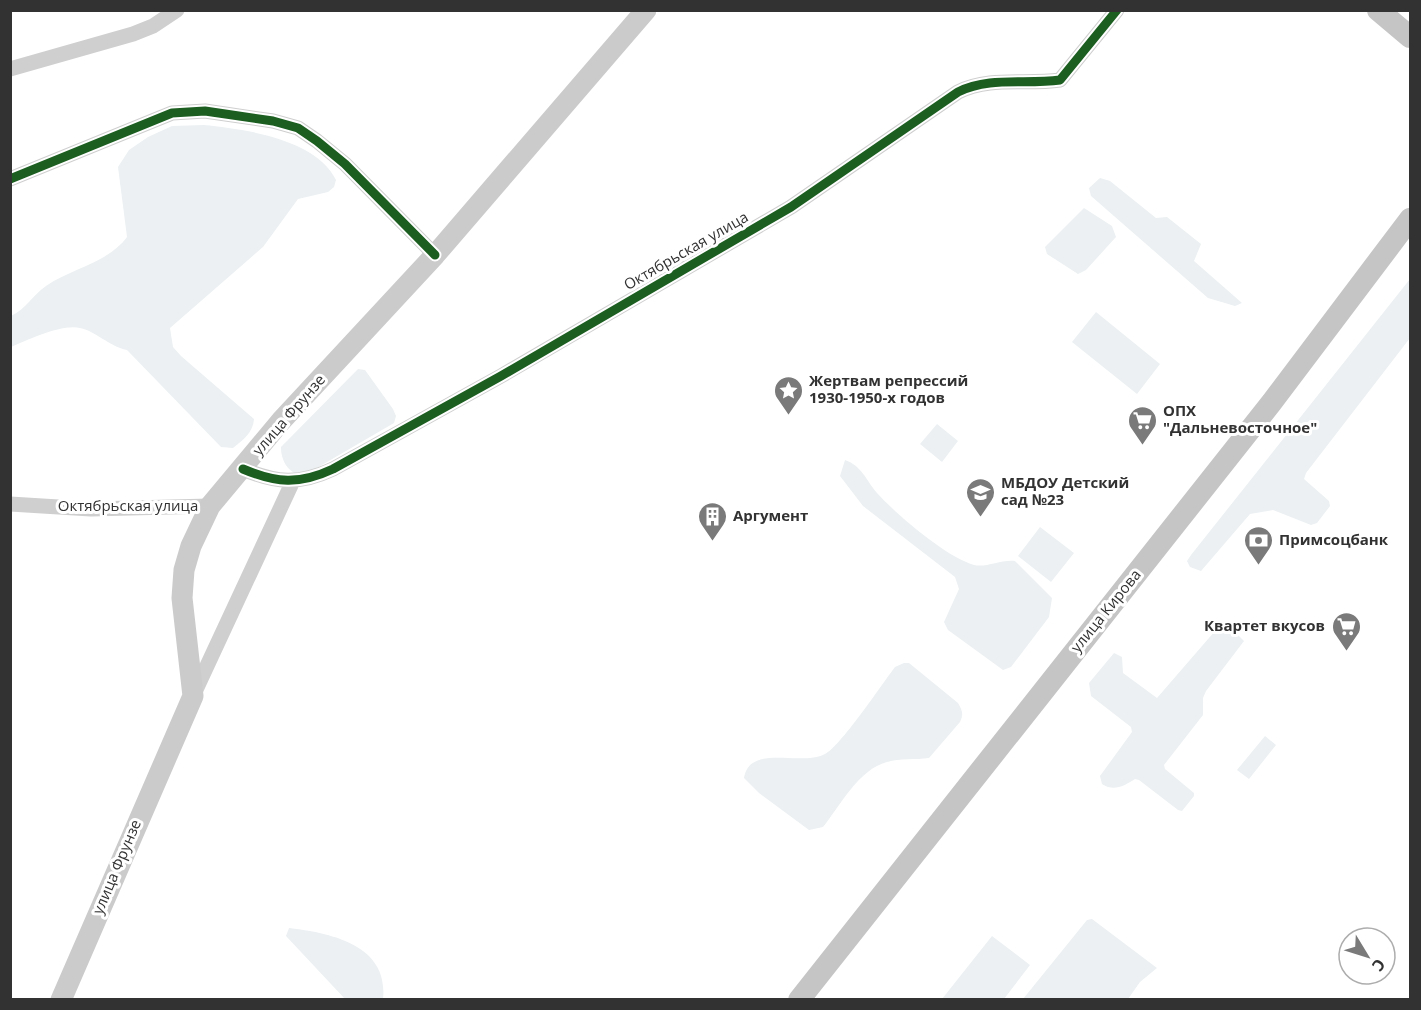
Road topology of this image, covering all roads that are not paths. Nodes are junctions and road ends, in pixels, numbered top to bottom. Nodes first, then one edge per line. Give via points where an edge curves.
1 (177, 10) edge
2 (646, 10) edge
3 (1117, 10) edge
4 (1378, 10) edge
5 (1410, 38) edge
6 (10, 69) edge
7 (10, 179) edge
8 (1410, 219) edge
9 (435, 255) junction
10 (243, 469) junction
11 (293, 481) junction
12 (10, 504) edge
13 (210, 506) junction
14 (193, 696) junction
15 (61, 999) edge
16 (799, 999) edge

1 - 6 street via 133,34
2 - 9 main road, улица Фрунзе
3 - 11 street, Октябрьская улица via 1060,80 1001,81 958,92 861,161 757,227 392,438 315,477
4 - 5 main road
7 - 9 street via 172,113 205,111 273,121 298,128 324,146
8 - 16 main road, улица Кирова via 1272,402
9 - 10 main road, улица Фрунзе via 281,421
10 - 11 street, Октябрьская улица via 266,479
10 - 13 main road, улица Фрунзе
11 - 14 street
12 - 13 street, Октябрьская улица via 91,509
13 - 14 main road, улица Фрунзе via 191,546 182,589
14 - 15 main road, улица Фрунзе

